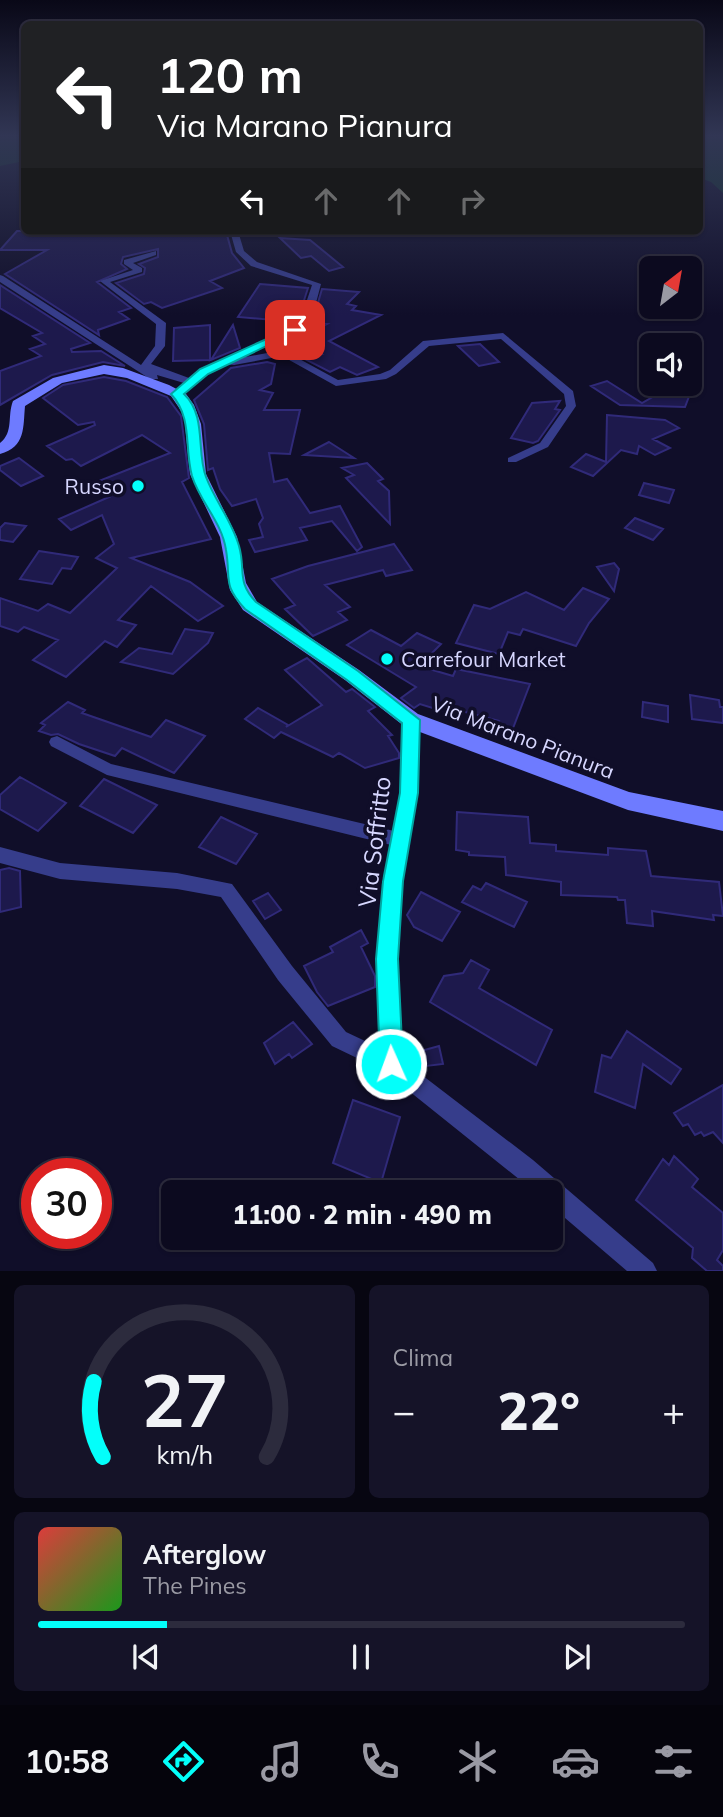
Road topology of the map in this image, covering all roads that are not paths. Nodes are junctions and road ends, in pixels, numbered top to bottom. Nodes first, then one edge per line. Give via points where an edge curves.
1 (235, 235) edge
2 (153, 253) dead end
3 (0, 278) edge
4 (226, 361) junction
5 (193, 383) junction
6 (173, 393) junction
7 (0, 449) edge
8 (512, 460) dead end
9 (411, 720) junction
10 (57, 742) dead end
11 (723, 821) edge
12 (401, 840) junction
13 (0, 855) edge
14 (391, 1064) junction
15 (645, 1271) edge

1 - 4 street via 245,258 317,284 317,290 302,326
2 - 5 street via 127,262 139,270 104,281 162,323 160,346 146,365
3 - 6 street via 166,384
4 - 5 street via 204,371
4 - 8 street via 283,353 336,383 382,377 426,343 503,336 569,393 571,406 544,445
5 - 6 street
6 - 7 street via 122,371 83,372 18,404 18,433
6 - 9 street, Via Marano Pianura via 183,398 191,416 199,476 227,531 234,581 241,596
9 - 11 street, Via Marano Pianura via 628,801
9 - 12 street, Via Soffritto via 409,793
10 - 12 street via 107,769
12 - 14 street, Via Soffritto via 387,959
13 - 14 street via 60,871 226,890 339,1039
14 - 15 street

